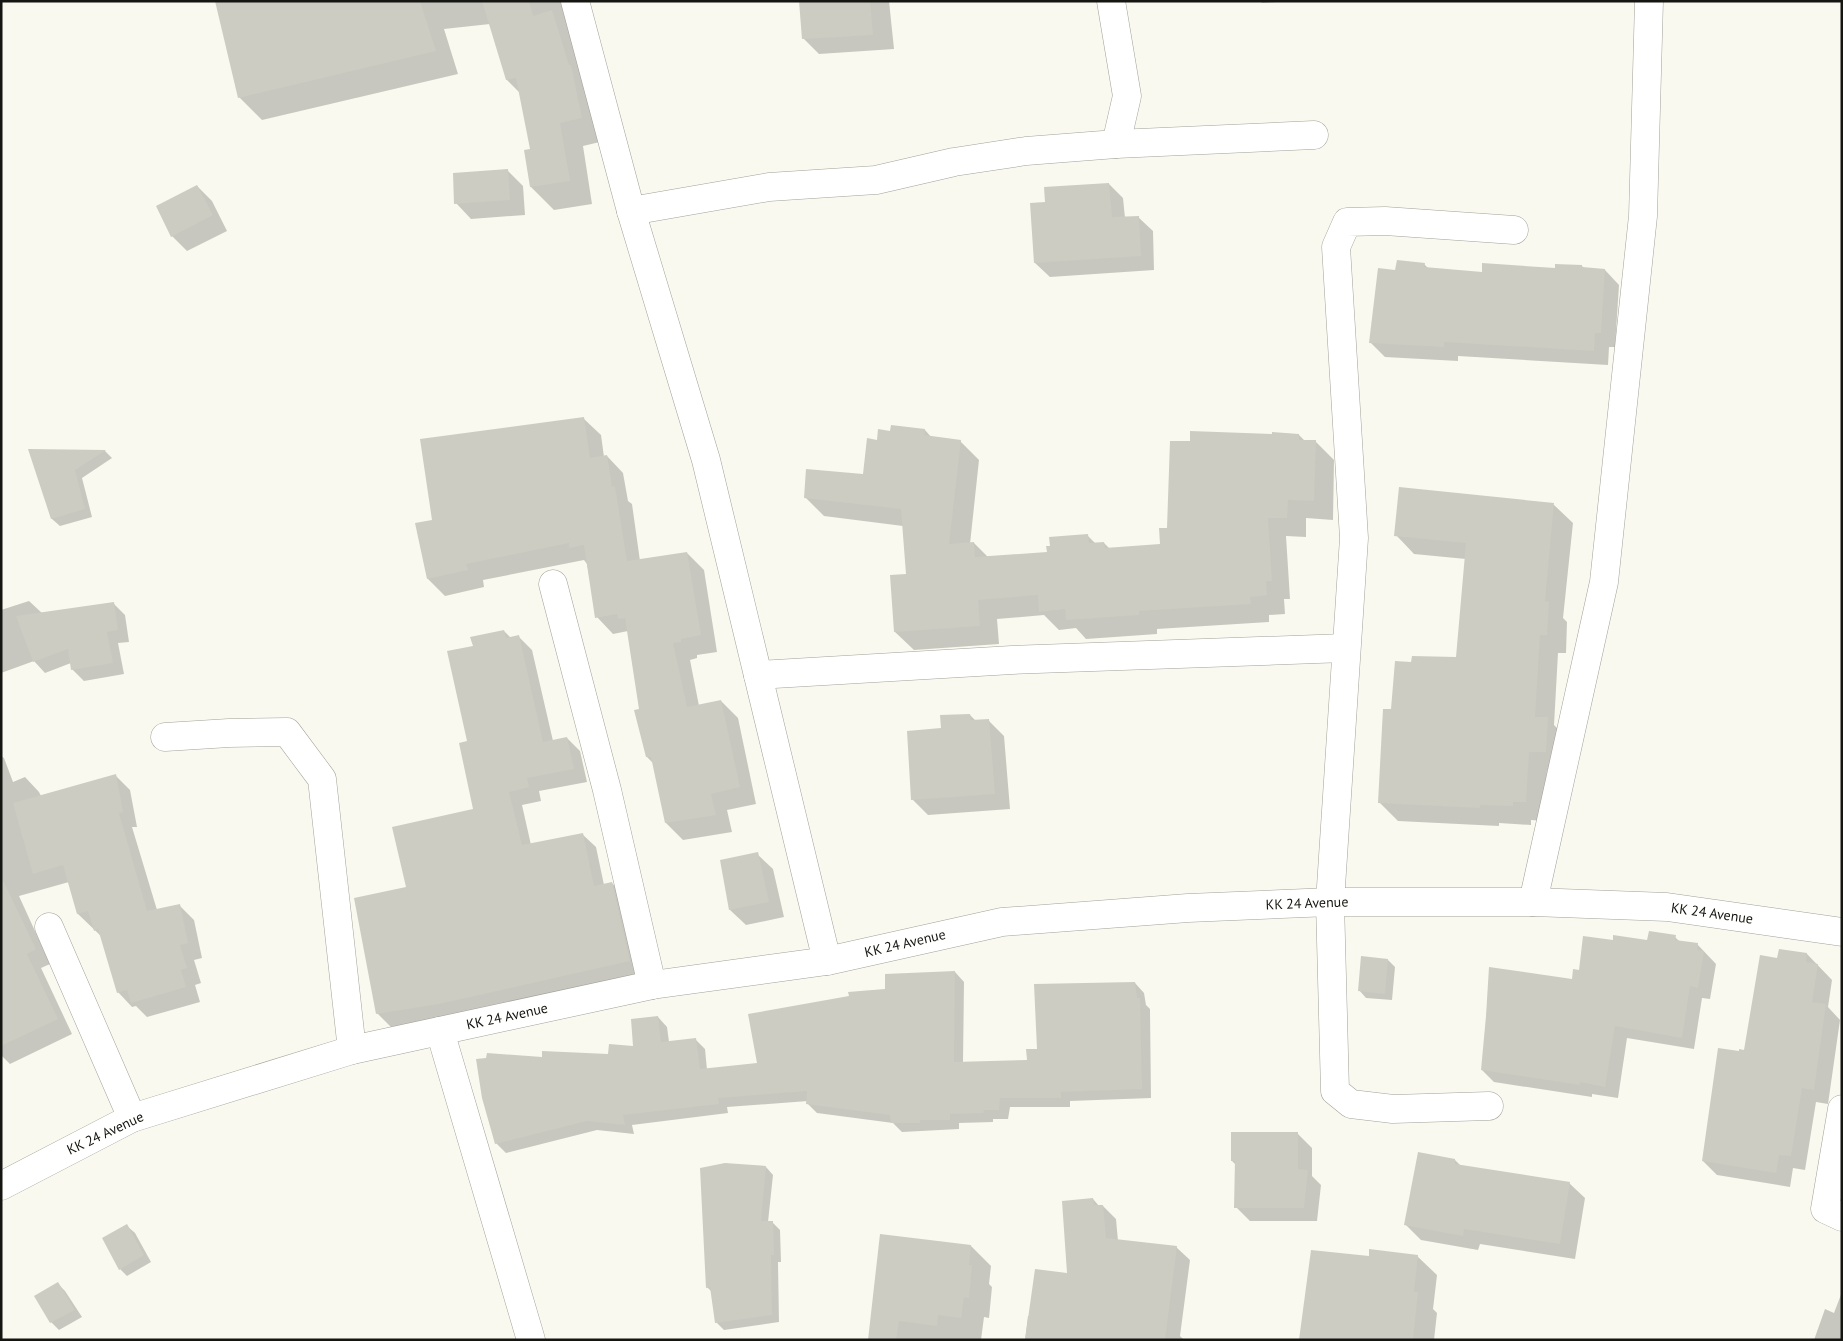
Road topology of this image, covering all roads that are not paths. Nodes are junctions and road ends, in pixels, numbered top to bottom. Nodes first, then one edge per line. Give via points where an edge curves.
1 (574, 1) edge
2 (1111, 1) edge
3 (1649, 1) edge
4 (1314, 135) dead end
5 (1116, 144) junction
6 (631, 211) junction
7 (1514, 230) dead end
8 (552, 584) dead end
9 (1345, 648) junction
10 (758, 675) junction
11 (166, 736) dead end
12 (1330, 902) junction
13 (1532, 902) junction
14 (49, 927) dead end
15 (1842, 932) edge
16 (827, 961) junction
17 (652, 984) junction
18 (440, 1031) junction
19 (352, 1050) junction
20 (1489, 1106) dead end
21 (1842, 1109) edge
22 (132, 1118) junction
23 (1, 1186) edge
24 (1842, 1217) edge
25 (531, 1340) edge

1 - 6 street
2 - 5 street via 1127,96
3 - 13 street via 1643,216 1604,582
4 - 5 street
5 - 6 street via 1026,151 954,162 876,180 769,187
6 - 10 street via 706,460
7 - 9 street via 1385,221 1347,222 1336,247 1354,538
8 - 17 street via 607,790
9 - 10 street via 1012,660
9 - 12 street
10 - 16 street
11 - 19 street via 287,732 322,778
12 - 13 street, KK 24 Avenue
12 - 16 street, KK 24 Avenue via 1188,908 1002,922
12 - 20 street via 1335,1091 1351,1104 1394,1109
13 - 15 street, KK 24 Avenue via 1667,906
14 - 22 street
16 - 17 street, KK 24 Avenue
17 - 18 street, KK 24 Avenue
18 - 19 street, KK 24 Avenue
18 - 25 street
19 - 22 street, KK 24 Avenue
21 - 24 street via 1825,1209
22 - 23 street, KK 24 Avenue

